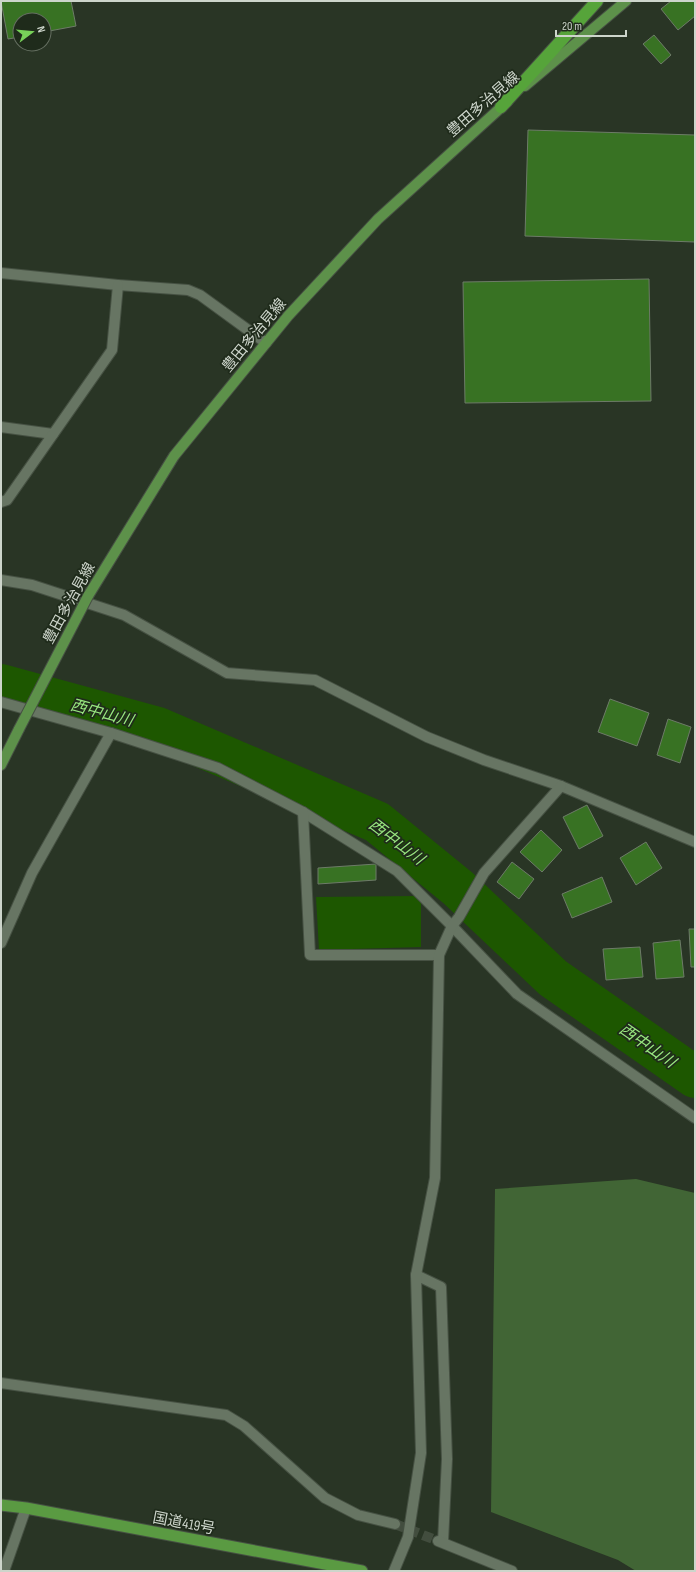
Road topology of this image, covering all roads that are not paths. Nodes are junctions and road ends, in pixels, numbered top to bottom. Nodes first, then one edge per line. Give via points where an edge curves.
1 (597, 1) edge
2 (626, 1) edge
3 (501, 107) junction
4 (1, 273) edge
5 (118, 285) junction
6 (266, 343) junction
7 (1, 427) edge
8 (53, 434) junction
9 (1, 502) edge
10 (1, 580) edge
11 (1, 702) edge
12 (111, 733) junction
13 (1, 766) edge
14 (561, 786) junction
15 (303, 812) junction
16 (695, 842) edge
17 (452, 926) junction
18 (1, 943) edge
19 (439, 955) junction
20 (695, 1118) edge
21 (416, 1275) junction
22 (1, 1383) edge
23 (1, 1505) edge
24 (26, 1508) junction
25 (395, 1524) tunnel mouth
26 (4, 1571) edge
27 (362, 1571) edge
28 (394, 1571) edge
29 (512, 1571) edge

1 - 3 highway
2 - 3 main road, 豊田多治見線
3 - 6 main road, 豊田多治見線 via 378,218
4 - 5 street
5 - 6 street via 188,290 200,295
5 - 8 street via 112,350
6 - 13 main road, 豊田多治見線, bridge via 174,456 88,596
7 - 8 street
8 - 9 street via 7,500
10 - 14 street via 32,585 124,615 227,673 315,680 427,737 484,760
11 - 12 street
12 - 15 street via 218,768
12 - 18 street via 32,874
14 - 16 street
14 - 17 street via 484,873
15 - 17 street via 397,871
15 - 19 street via 310,955
17 - 19 street
17 - 20 street via 517,994
19 - 21 street via 435,1178
21 - 28 street via 421,1453 408,1537
21 - 29 street via 441,1287 447,1459 441,1542
22 - 25 street via 226,1415 244,1426 324,1498 358,1515
23 - 24 highway, 国道419号
24 - 26 street
24 - 27 highway, 国道419号

